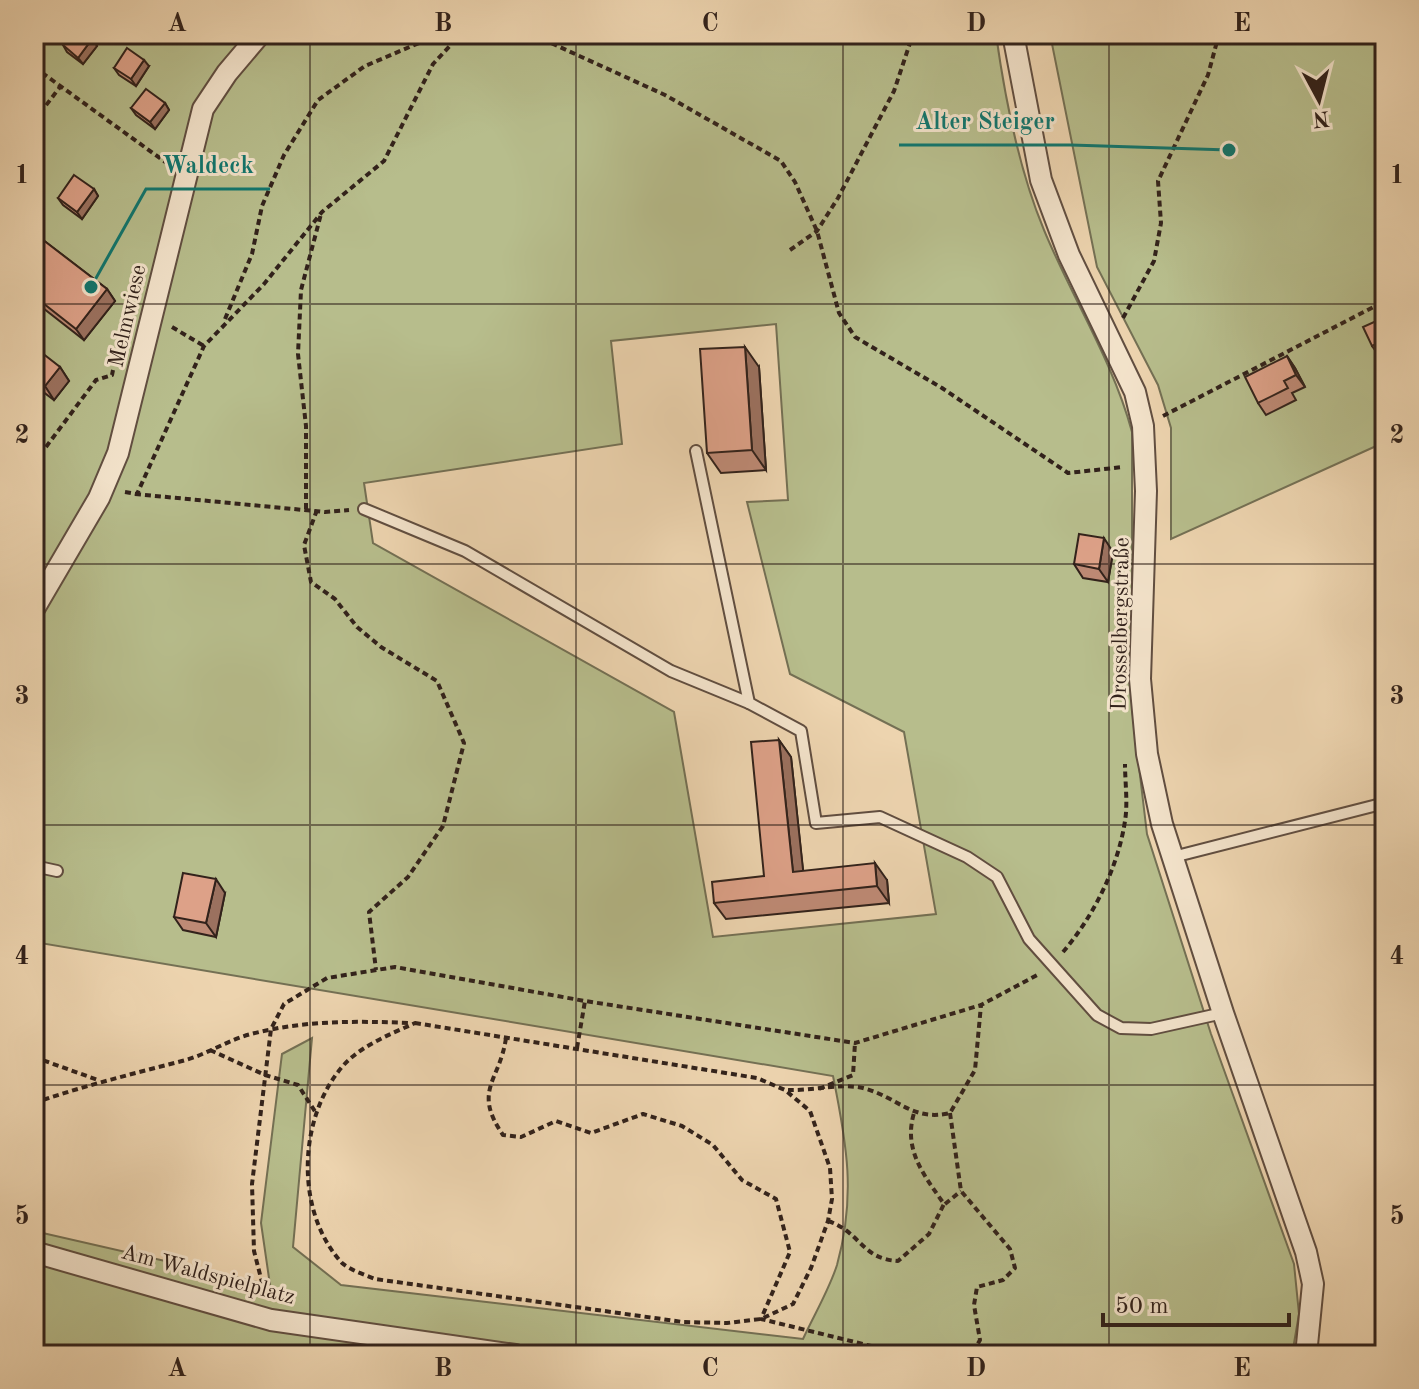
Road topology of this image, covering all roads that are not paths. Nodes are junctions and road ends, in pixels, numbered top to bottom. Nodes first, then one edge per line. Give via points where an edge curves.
1 (260, 34) edge
2 (1013, 34) edge
3 (696, 451) dead end
4 (364, 509) road end
5 (34, 609) edge
6 (749, 703) junction
7 (1385, 803) edge
8 (1173, 857) junction
9 (34, 866) edge
10 (57, 871) dead end
11 (1223, 1013) junction
12 (34, 1252) edge
13 (1385, 1352) edge
14 (515, 1355) edge
15 (1306, 1355) edge
16 (1374, 1355) edge

1 - 5 street, Melmwiese via 203,109 118,453
2 - 8 street, Drosselbergstraße via 1041,180 1069,255 1123,363 1143,426 1140,679 1147,754
3 - 6 lane
4 - 6 lane via 465,551 671,671
6 - 11 lane via 801,731 816,823 880,817 967,857 997,877 1029,939 1097,1015 1121,1028 1151,1029
7 - 8 lane
8 - 11 street, Drosselbergstraße
9 - 10 lane
11 - 15 street, Drosselbergstraße via 1306,1252 1313,1284
12 - 14 street, Am Waldspielplatz via 271,1320
13 - 16 lane

